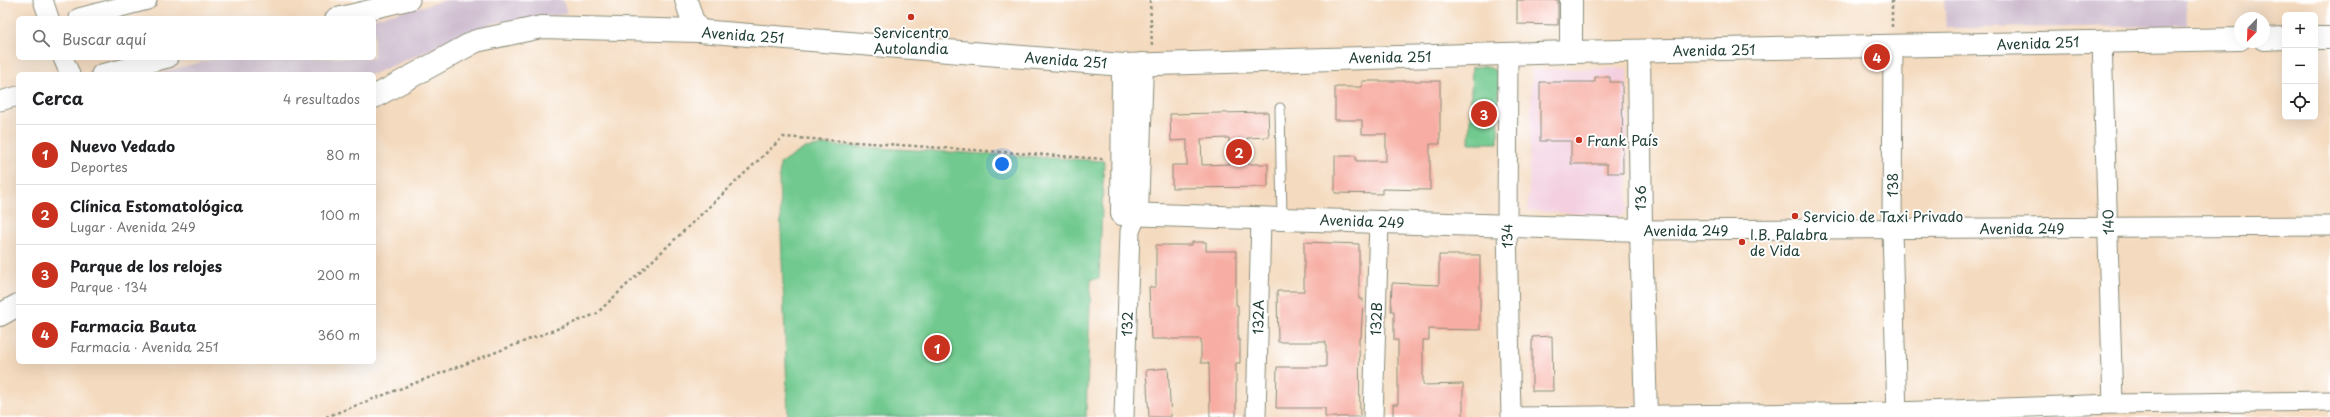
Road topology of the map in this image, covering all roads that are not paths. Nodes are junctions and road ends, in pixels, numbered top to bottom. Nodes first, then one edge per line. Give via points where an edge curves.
1 (43, 0) edge
2 (147, 0) edge
3 (410, 0) edge
4 (686, 0) edge
5 (1571, 0) edge
6 (48, 16) edge
7 (87, 16) edge
8 (342, 16) edge
9 (699, 31) junction
10 (2282, 38) edge
11 (2318, 38) edge
12 (2330, 38) edge
13 (2234, 39) edge
14 (2270, 39) edge
15 (2102, 40) junction
16 (1892, 47) junction
17 (1571, 52) junction
18 (1639, 52) junction
19 (1508, 55) junction
20 (64, 60) edge
21 (160, 60) edge
22 (1139, 64) junction
23 (69, 72) edge
24 (109, 72) edge
25 (376, 96) edge
26 (16, 97) edge
27 (0, 101) edge
28 (1280, 108) dead end
29 (1271, 218) junction
30 (1130, 220) junction
31 (1379, 222) junction
32 (1507, 226) junction
33 (2330, 226) edge
34 (2108, 227) junction
35 (1892, 229) junction
36 (1641, 230) junction
37 (16, 306) edge
38 (0, 315) edge
39 (2330, 401) edge
40 (2113, 404) junction
41 (1897, 414) edge
42 (1646, 416) edge
43 (1124, 417) edge
44 (1256, 417) edge
45 (1374, 417) edge
46 (1511, 417) edge

1 - 6 street
2 - 7 street
3 - 8 street
4 - 9 main road
5 - 17 main road
9 - 22 main road, Avenida 251
9 - 25 main road, Avenida 251 via 541,27 476,41
10 - 14 main road
11 - 12 main road
13 - 15 main road, Avenida 251
15 - 16 main road, Avenida 251
15 - 34 street, 140
16 - 18 main road, Avenida 251
16 - 35 street, 138
17 - 18 main road, Avenida 251
17 - 19 main road, Avenida 251
18 - 36 main road, 136
19 - 22 main road, Avenida 251
19 - 32 street, 134
20 - 23 street
21 - 24 street
22 - 30 main road, 132
22 - 30 main road, 132 via 1122,160
26 - 27 street
28 - 29 lane
29 - 30 main road, Avenida 249
29 - 31 main road, Avenida 249
29 - 44 street, 132A
30 - 43 street, 132
31 - 32 main road, Avenida 249
31 - 45 street, 132B
32 - 36 main road, Avenida 249
32 - 46 street, 134
33 - 34 street, Avenida 249
34 - 35 street, Avenida 249
34 - 40 street, 140
35 - 36 street, Avenida 249
35 - 41 street, 138
36 - 42 main road, 136
37 - 38 main road
39 - 40 street
40 - 41 street
41 - 42 street
42 - 46 street

